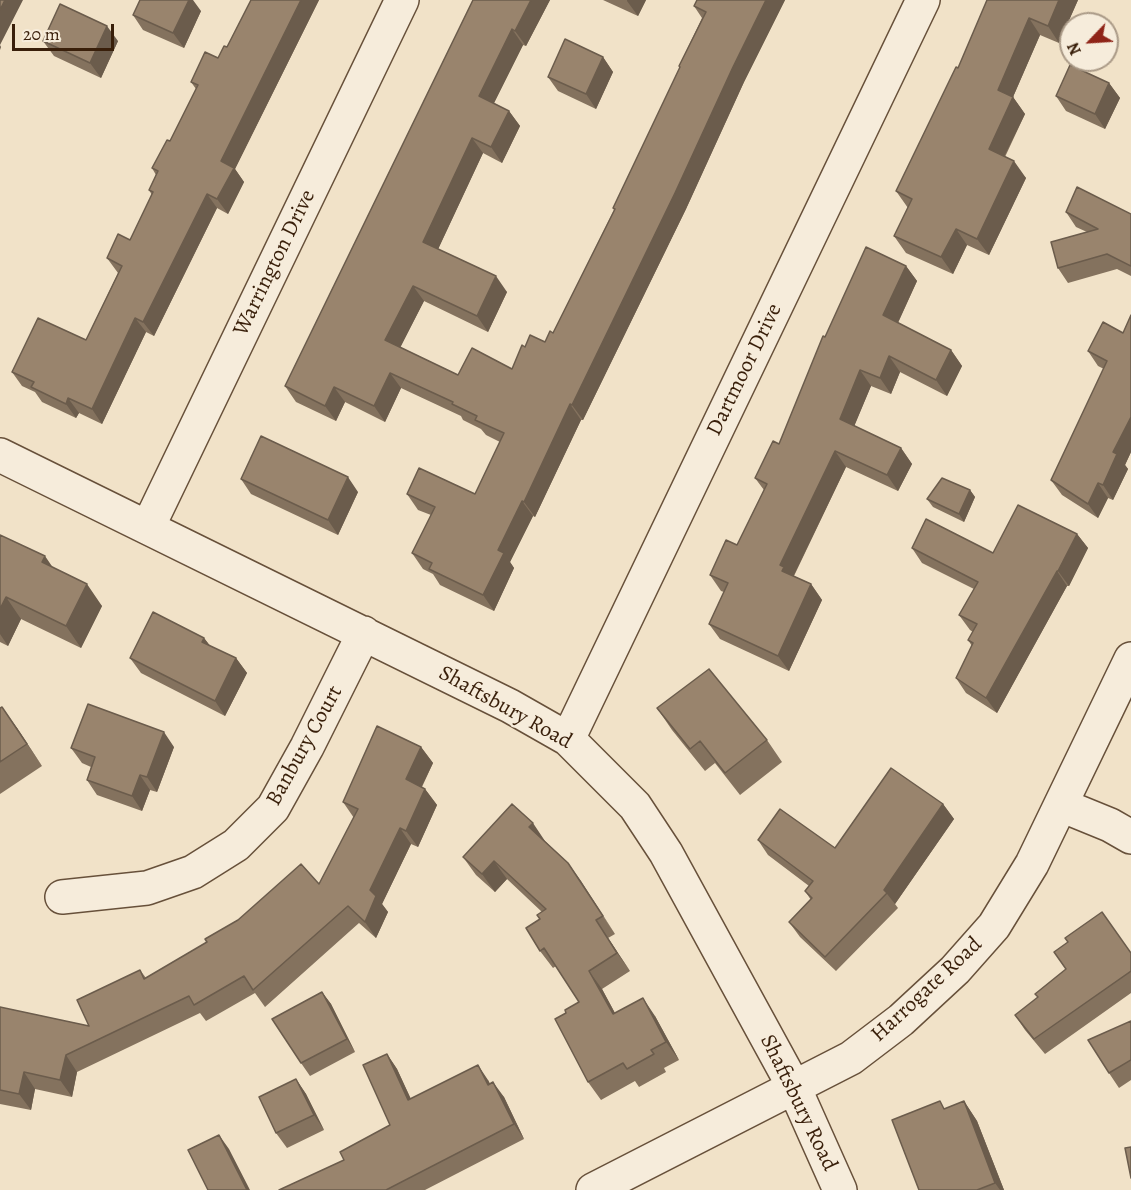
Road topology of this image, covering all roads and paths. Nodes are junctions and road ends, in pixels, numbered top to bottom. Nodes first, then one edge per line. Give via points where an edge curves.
1 (402, 0) edge
2 (923, 0) edge
3 (0, 455) edge
4 (148, 527) junction
5 (364, 633) junction
6 (1131, 659) edge
7 (568, 740) junction
8 (1061, 805) junction
9 (1131, 837) edge
10 (62, 897) dead end
11 (794, 1087) junction
12 (593, 1190) edge
13 (840, 1190) edge

1 - 4 street, Warrington Drive
2 - 7 street, Dartmoor Drive
3 - 4 street, Shaftsbury Road
4 - 5 street, Shaftsbury Road
5 - 7 street, Shaftsbury Road via 510,705
5 - 10 street, Banbury Court via 273,808 236,845 193,872 147,888
6 - 8 street, Harrogate Road
7 - 11 street, Shaftsbury Road via 635,806 660,843
8 - 9 street
8 - 11 street, Harrogate Road via 1032,864 994,926 956,970 851,1058
11 - 12 street, Harrogate Road
11 - 13 street, Shaftsbury Road

